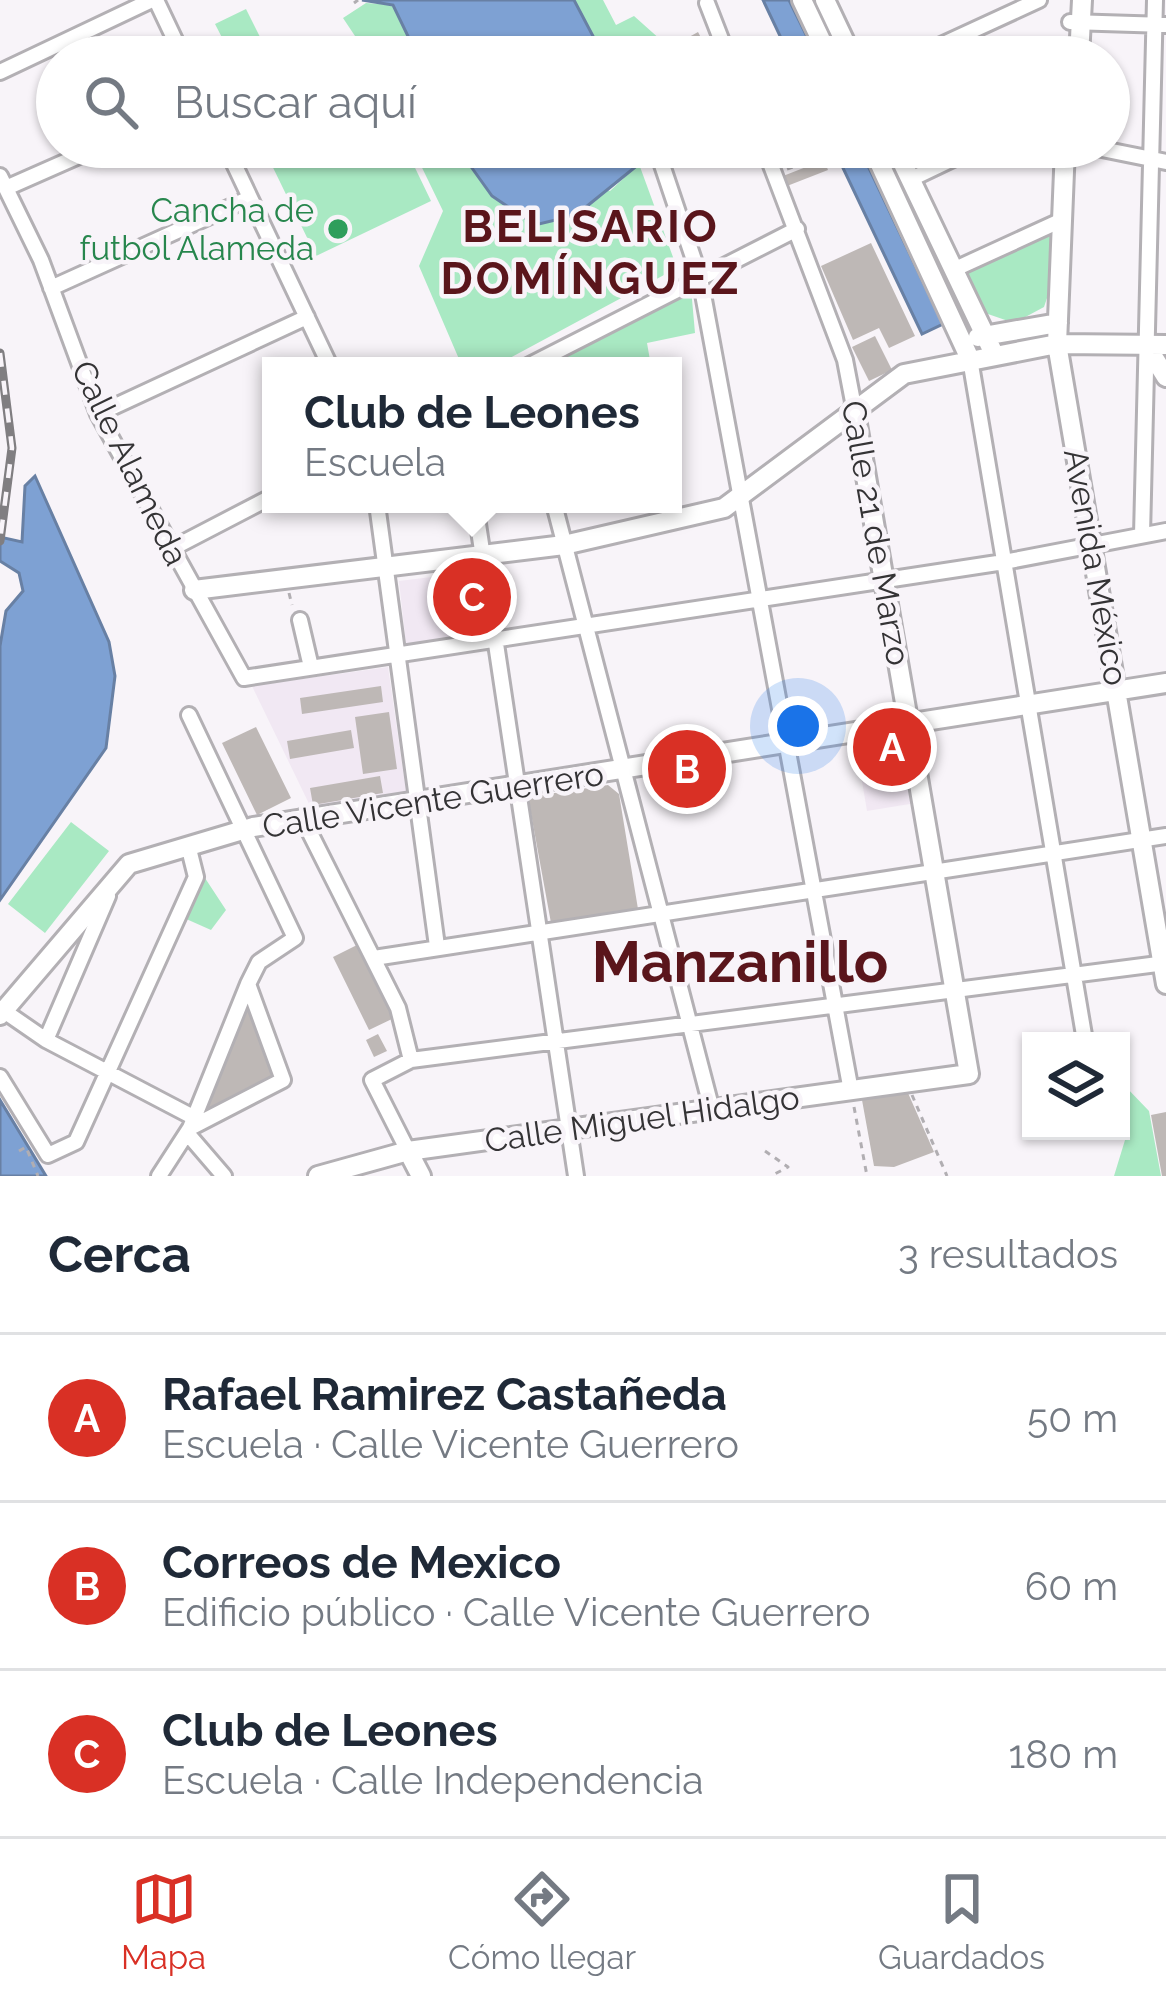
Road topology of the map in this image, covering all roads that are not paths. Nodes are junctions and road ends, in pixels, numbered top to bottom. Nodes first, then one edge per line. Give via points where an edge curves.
1 (154, 0) edge
2 (802, 0) edge
3 (825, 0) edge
4 (1040, 0) edge
5 (1071, 0) edge
6 (1082, 0) edge
7 (1155, 0) edge
8 (706, 3) edge
9 (1076, 22) junction
10 (1160, 24) edge
11 (840, 31) junction
12 (77, 36) edge
13 (172, 36) edge
14 (719, 36) edge
15 (820, 36) edge
16 (823, 36) edge
17 (842, 36) edge
18 (961, 36) edge
19 (1073, 36) edge
20 (1077, 36) edge
21 (36, 55) edge
22 (0, 72) edge
23 (1158, 160) edge
24 (41, 168) edge
25 (236, 168) edge
26 (663, 168) edge
27 (772, 168) edge
28 (883, 168) edge
29 (905, 168) edge
30 (933, 168) edge
31 (1068, 168) edge
32 (1069, 168) edge
33 (910, 179) junction
34 (3, 182) edge
35 (250, 198) junction
36 (1062, 220) junction
37 (797, 229) junction
38 (953, 269) junction
39 (700, 278) junction
40 (51, 288) junction
41 (307, 317) junction
42 (1058, 322) junction
43 (1064, 344) junction
44 (973, 345) junction
45 (1156, 345) edge
46 (326, 357) edge
47 (546, 357) edge
48 (1166, 377) edge
49 (854, 407) junction
50 (98, 414) junction
51 (739, 500) junction
52 (262, 502) edge
53 (377, 513) edge
54 (476, 513) edge
55 (556, 513) edge
56 (1166, 531) edge
57 (1142, 535) junction
58 (1092, 544) junction
59 (564, 545) junction
60 (171, 548) junction
61 (482, 555) junction
62 (1004, 562) junction
63 (385, 567) junction
64 (884, 580) junction
65 (194, 590) junction
66 (758, 599) junction
67 (300, 620) dead end
68 (584, 626) junction
69 (494, 640) junction
70 (397, 654) junction
71 (311, 668) junction
72 (1166, 683) edge
73 (1118, 690) junction
74 (1028, 705) junction
75 (189, 715) dead end
76 (909, 724) junction
77 (785, 744) junction
78 (621, 770) junction
79 (516, 786) junction
80 (418, 802) junction
81 (302, 817) junction
82 (246, 830) junction
83 (1166, 836) edge
84 (1142, 839) junction
85 (189, 849) junction
86 (1053, 853) junction
87 (935, 871) junction
88 (813, 890) junction
89 (108, 895) junction
90 (658, 914) junction
91 (537, 932) junction
92 (437, 946) junction
93 (374, 958) junction
94 (1164, 963) edge
95 (1074, 975) junction
96 (1166, 985) edge
97 (956, 990) junction
98 (250, 991) junction
99 (835, 1006) junction
100 (2, 1013) edge
101 (688, 1024) junction
102 (1084, 1032) edge
103 (46, 1040) junction
104 (555, 1042) junction
105 (411, 1060) junction
106 (111, 1071) junction
107 (969, 1074) joint
108 (0, 1077) edge
109 (851, 1091) junction
110 (712, 1110) junction
111 (190, 1126) junction
112 (570, 1129) junction
113 (408, 1151) junction
114 (159, 1176) edge
115 (224, 1176) edge
116 (318, 1176) edge
117 (421, 1176) edge
118 (576, 1176) edge

1 - 12 street
1 - 13 street
2 - 15 street
3 - 11 street
4 - 18 street
5 - 9 street
6 - 9 street
7 - 10 street
8 - 14 street
9 - 10 street
9 - 19 street
9 - 20 street
10 - 23 street
11 - 16 street
11 - 17 street
21 - 22 street
23 - 45 street
24 - 34 street
25 - 35 street
26 - 39 street
27 - 37 street, Calle 21 de Marzo
28 - 44 street
29 - 33 street
30 - 33 street
31 - 36 street, Avenida México
32 - 43 street, Avenida México
33 - 38 street
34 - 40 street, Calle Alameda
35 - 40 street
35 - 41 street
36 - 38 street
36 - 42 street, Avenida México
37 - 39 street
37 - 49 street, Calle 21 de Marzo
38 - 44 street
39 - 47 street
39 - 51 street
40 - 50 street, Calle Alameda
41 - 46 street
41 - 50 street
42 - 43 street, Avenida México
42 - 44 street
43 - 44 street via 994,354
43 - 45 street
43 - 58 street, Avenida México
44 - 49 street via 904,374
44 - 62 street
45 - 48 street
45 - 57 street
49 - 51 street
49 - 64 street, Calle 21 de Marzo
50 - 60 street, Calle Alameda
51 - 59 street
51 - 66 street
52 - 60 street
53 - 63 street
54 - 61 street
55 - 59 street
56 - 57 street
57 - 58 street
58 - 62 street
58 - 73 street, Avenida México
59 - 61 street
59 - 68 street
60 - 65 street, Calle Alameda
61 - 63 street
61 - 69 street
62 - 64 street
62 - 74 street
63 - 65 street
63 - 70 street
64 - 66 street
64 - 76 street, Calle 21 de Marzo
65 - 71 street, Calle Alameda via 244,678
66 - 68 street
66 - 77 street
67 - 71 street
68 - 69 street
68 - 78 street
69 - 70 street
69 - 79 street
70 - 71 street
70 - 80 street
72 - 73 street, Calle Vicente Guerrero
73 - 74 street, Calle Vicente Guerrero
73 - 84 street, Avenida México
74 - 76 street, Calle Vicente Guerrero
74 - 86 street
75 - 82 street
76 - 77 street, Calle Vicente Guerrero
76 - 87 street, Calle 21 de Marzo
77 - 78 street, Calle Vicente Guerrero
77 - 88 street
78 - 79 street, Calle Vicente Guerrero
78 - 90 street
79 - 80 street, Calle Vicente Guerrero
79 - 91 street
80 - 81 street, Calle Vicente Guerrero
80 - 92 street
81 - 82 street, Calle Vicente Guerrero
81 - 93 street
82 - 85 street, Calle Vicente Guerrero
82 - 98 street via 295,938 259,962
83 - 84 street
84 - 86 street
84 - 94 street, Avenida México
85 - 89 street, Calle Vicente Guerrero via 129,864
85 - 106 street via 196,877
86 - 87 street
86 - 95 street
87 - 88 street
87 - 97 street, Calle 21 de Marzo
88 - 90 street
88 - 99 street
89 - 100 street, Calle Vicente Guerrero
89 - 103 street
90 - 91 street
90 - 101 street
91 - 92 street
91 - 104 street
92 - 93 street
93 - 105 street
94 - 95 street
94 - 96 street, Avenida México
95 - 97 street
95 - 102 street
97 - 99 street
97 - 107 street, Calle 21 de Marzo
98 - 111 street
98 - 111 street via 284,1080
99 - 101 street
99 - 109 street
100 - 103 street
101 - 104 street
101 - 110 street
103 - 106 street
104 - 105 street
104 - 112 street
105 - 113 street via 372,1080
106 - 108 street via 76,1142 48,1155
106 - 111 street
107 - 109 street, Calle Miguel Hidalgo
109 - 110 street, Calle Miguel Hidalgo
110 - 112 street, Calle Miguel Hidalgo
111 - 114 street
111 - 115 street
112 - 113 street, Calle Miguel Hidalgo
112 - 118 street
113 - 116 street, Calle Miguel Hidalgo
113 - 117 street

